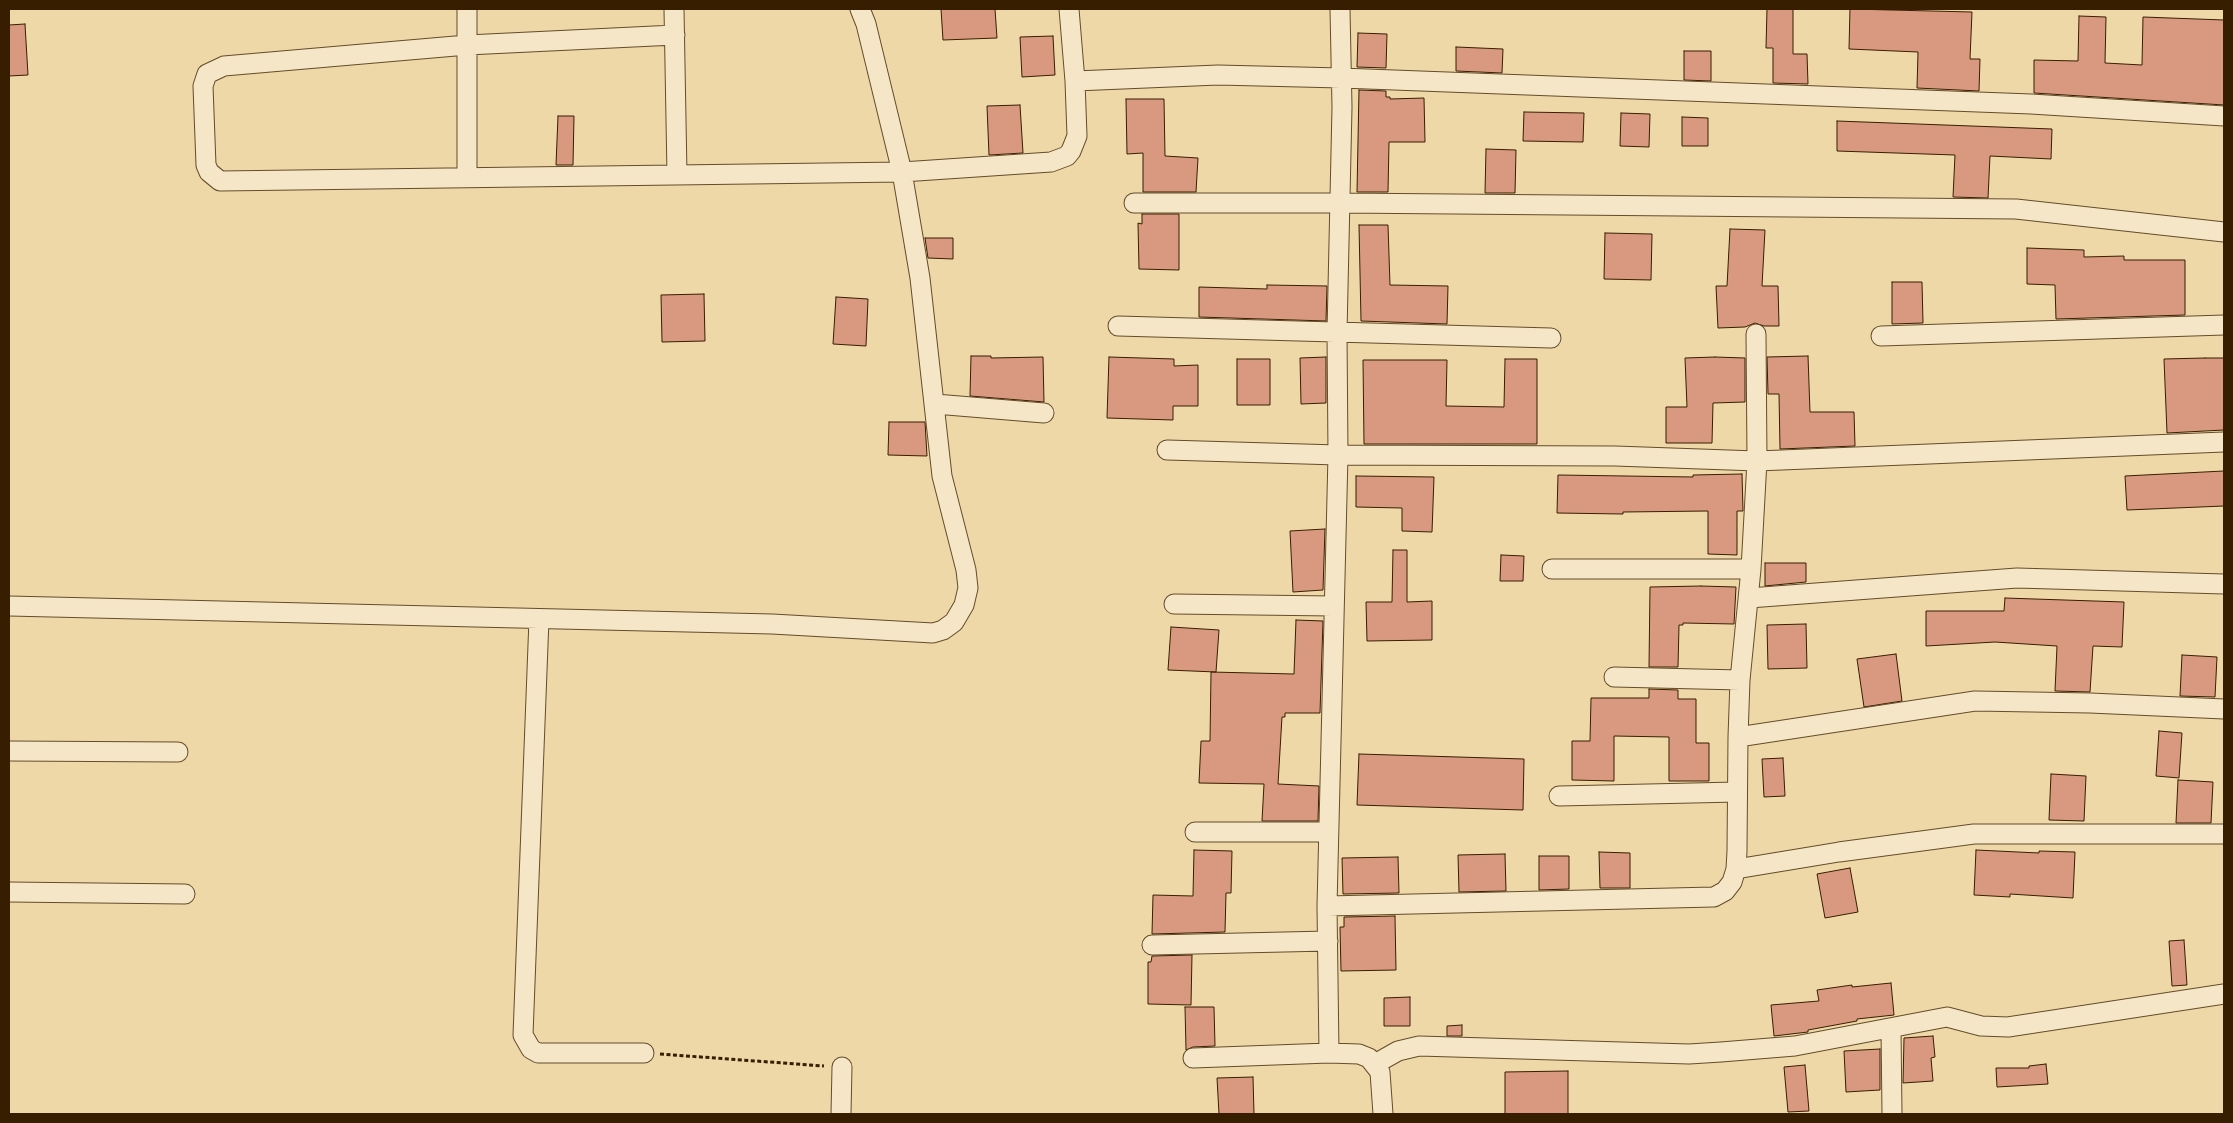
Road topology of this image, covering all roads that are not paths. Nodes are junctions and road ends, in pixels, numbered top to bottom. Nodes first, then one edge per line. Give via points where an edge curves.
1 (467, 9) edge
2 (674, 9) edge
3 (860, 9) edge
4 (1069, 9) edge
5 (1340, 9) edge
6 (675, 35) junction
7 (467, 45) junction
8 (1341, 78) junction
9 (1076, 81) junction
10 (2224, 116) edge
11 (902, 172) junction
12 (677, 174) junction
13 (467, 177) junction
14 (1134, 203) dead end
15 (1341, 203) junction
16 (2224, 232) edge
17 (2224, 325) edge
18 (1118, 326) dead end
19 (1337, 333) junction
20 (1756, 334) dead end
21 (1881, 336) dead end
22 (1550, 338) dead end
23 (935, 404) junction
24 (1044, 414) dead end
25 (2224, 442) edge
26 (1167, 450) dead end
27 (1338, 455) junction
28 (1757, 461) junction
29 (1552, 569) dead end
30 (1751, 569) junction
31 (2224, 584) edge
32 (1749, 598) junction
33 (1174, 604) dead end
34 (9, 606) edge
35 (1333, 606) junction
36 (539, 619) junction
37 (1614, 677) dead end
38 (1740, 680) junction
39 (2224, 710) edge
40 (1738, 736) junction
41 (9, 751) edge
42 (178, 752) dead end
43 (1737, 792) junction
44 (1559, 796) dead end
45 (1195, 832) dead end
46 (1328, 832) junction
47 (2224, 834) edge
48 (1736, 869) junction
49 (9, 892) edge
50 (185, 894) dead end
51 (1327, 906) junction
52 (1328, 942) junction
53 (1152, 945) dead end
54 (2224, 994) edge
55 (1891, 1029) junction
56 (644, 1053) road end
57 (1329, 1053) junction
58 (1193, 1058) dead end
59 (1375, 1064) junction
60 (842, 1067) road end
61 (841, 1114) edge
62 (1383, 1114) edge
63 (1892, 1114) edge

1 - 7 street
2 - 6 street
3 - 11 street
4 - 9 street
5 - 8 street
6 - 7 street
6 - 12 street
7 - 13 street
7 - 13 street via 224,66 207,74 203,86 206,165 220,180
8 - 9 street via 1218,75
8 - 10 street via 2022,104
8 - 15 street
9 - 11 street via 1077,136 1067,156 1051,162
11 - 12 street
11 - 23 street via 920,278
12 - 13 street
14 - 15 street
15 - 16 street via 2016,209
15 - 19 street
17 - 21 street
18 - 19 street
19 - 22 street
19 - 27 street
20 - 28 street
23 - 24 street
23 - 36 street via 942,476 968,588 964,605 954,622 943,630 933,633 772,624
25 - 28 street
26 - 27 street
27 - 28 street via 1615,456
27 - 35 street
28 - 30 street
29 - 30 street
30 - 32 street
31 - 32 street via 2017,578
32 - 38 street
33 - 35 street
34 - 36 street
35 - 46 street
36 - 56 street via 523,1035 531,1050 538,1053
37 - 38 street
38 - 40 street
39 - 40 street via 1975,701
40 - 43 street
41 - 42 street
43 - 44 street
43 - 48 street
45 - 46 street
46 - 51 street
47 - 48 street via 1974,834
48 - 51 street via 1725,891 1714,897
49 - 50 street
51 - 52 street
52 - 53 street
52 - 57 street
54 - 55 street via 2008,1027 1981,1026 1947,1018
55 - 59 street via 1795,1046 1689,1054 1419,1046 1398,1051
55 - 63 street
57 - 58 street
57 - 59 street via 1360,1054
59 - 62 street via 1382,1083
60 - 61 street

